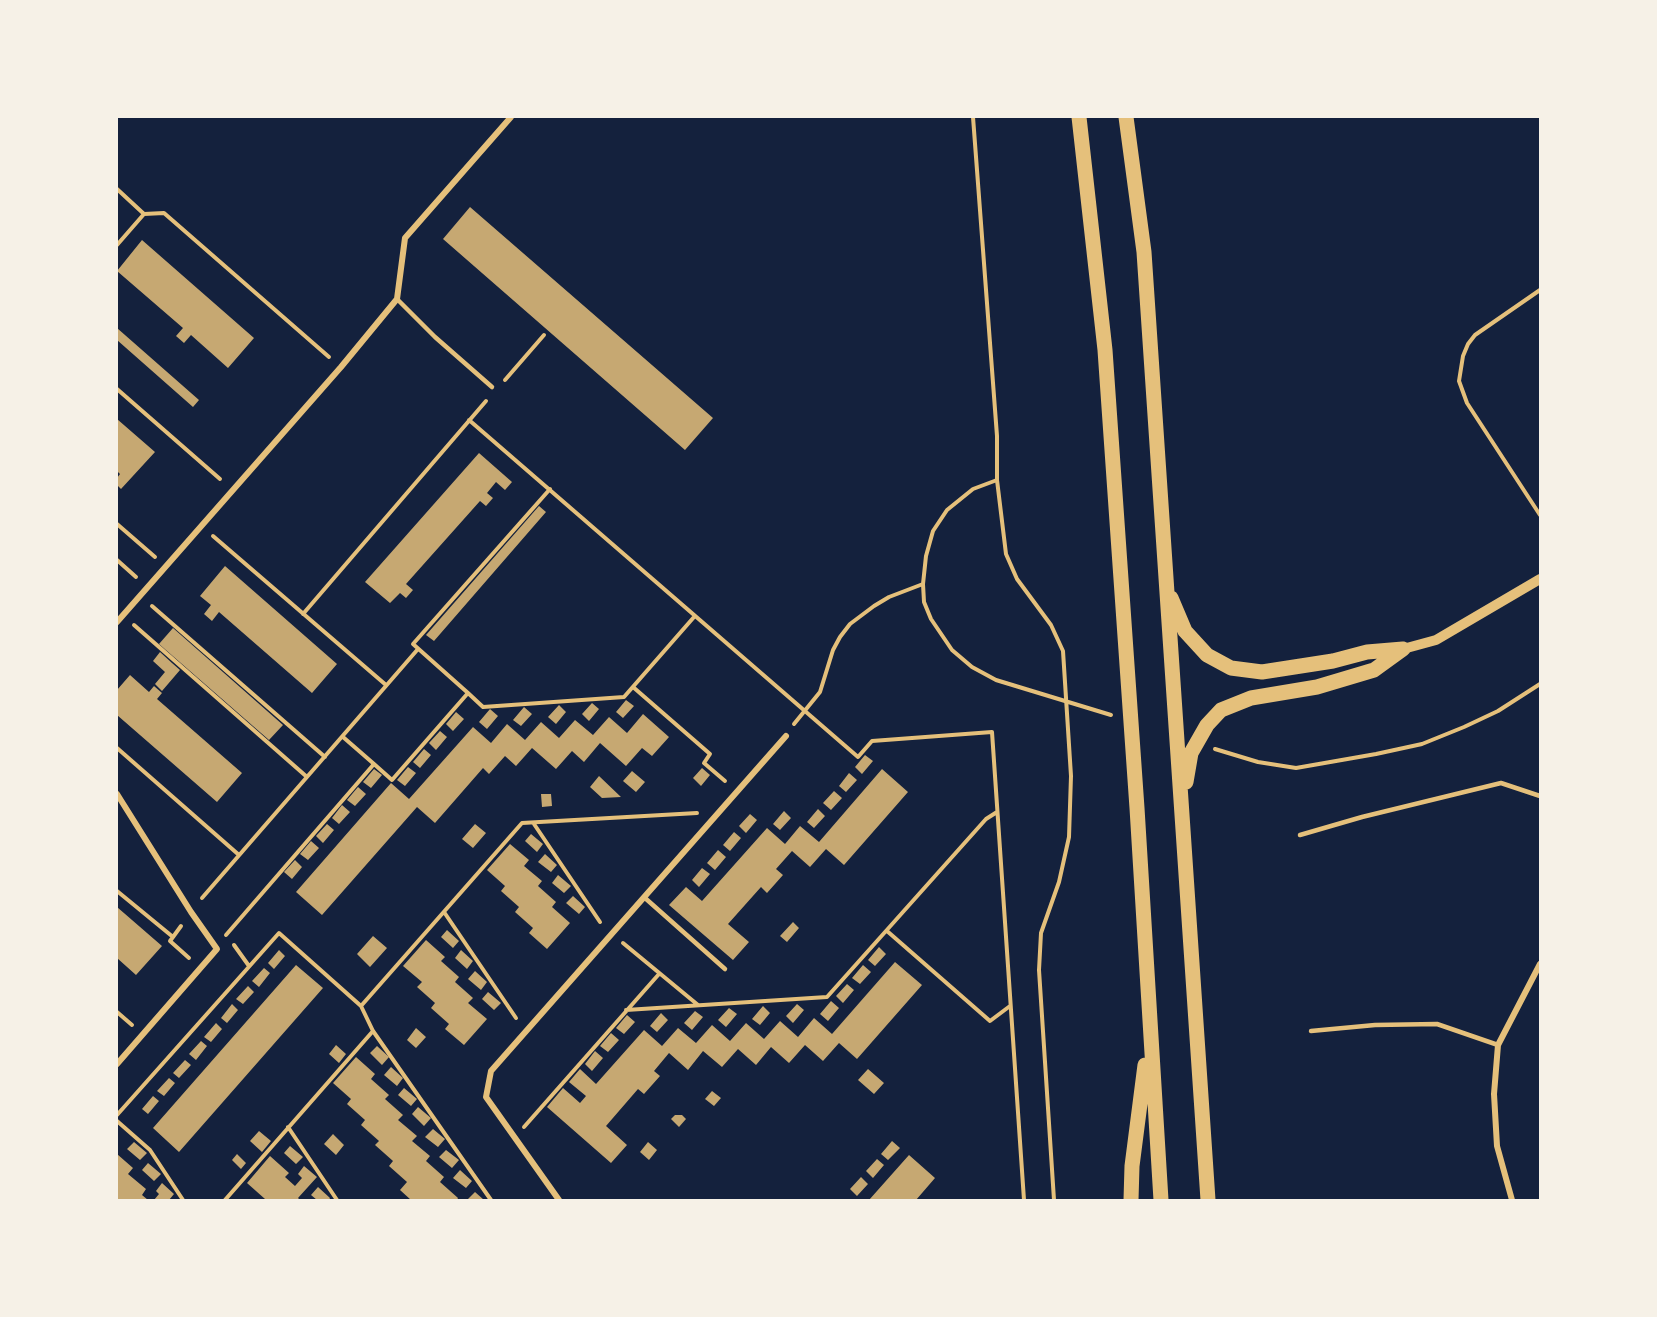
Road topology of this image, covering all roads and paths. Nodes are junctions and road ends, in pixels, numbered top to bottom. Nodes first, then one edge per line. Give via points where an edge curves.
1 (511, 117) edge
2 (974, 117) edge
3 (1079, 117) edge
4 (1126, 117) edge
5 (117, 189) edge
6 (144, 214) junction
7 (117, 245) edge
8 (1540, 290) edge
9 (397, 299) junction
10 (544, 335) dead end
11 (341, 368) junction
12 (503, 383) dead end
13 (492, 387) dead end
14 (117, 389) edge
15 (489, 398) dead end
16 (469, 420) junction
17 (997, 480) junction
18 (549, 489) junction
19 (232, 490) junction
20 (1540, 515) edge
21 (117, 524) edge
22 (201, 525) junction
23 (117, 560) edge
24 (166, 567) junction
25 (1540, 579) edge
26 (923, 584) junction
27 (148, 587) junction
28 (1167, 588) junction
29 (140, 596) junction
30 (303, 614) junction
31 (123, 615) junction
32 (694, 617) junction
33 (117, 622) edge
34 (418, 649) junction
35 (1403, 649) junction
36 (1540, 684) edge
37 (386, 685) junction
38 (633, 687) junction
39 (468, 693) junction
40 (1051, 697) dead end
41 (805, 711) junction
42 (786, 736) dead end
43 (343, 737) junction
44 (117, 748) edge
45 (325, 757) junction
46 (1258, 762) dead end
47 (374, 764) junction
48 (307, 777) junction
49 (738, 791) junction
50 (117, 794) edge
51 (1540, 796) edge
52 (1182, 806) junction
53 (719, 812) junction
54 (997, 812) junction
55 (534, 824) junction
56 (1300, 836) dead end
57 (239, 855) junction
58 (117, 891) edge
59 (645, 898) junction
60 (191, 912) junction
61 (444, 912) junction
62 (887, 931) junction
63 (612, 936) junction
64 (173, 938) junction
65 (1540, 964) edge
66 (249, 966) junction
67 (201, 968) junction
68 (725, 969) dead end
69 (659, 974) junction
70 (361, 1006) junction
71 (699, 1006) junction
72 (1010, 1006) junction
73 (626, 1010) junction
74 (529, 1030) junction
75 (373, 1031) junction
76 (1311, 1031) dead end
77 (1150, 1032) junction
78 (1498, 1045) junction
79 (117, 1064) edge
80 (117, 1115) edge
81 (117, 1121) edge
82 (288, 1127) junction
83 (515, 1136) junction
84 (183, 1200) edge
85 (225, 1200) edge
86 (337, 1200) edge
87 (491, 1200) edge
88 (559, 1200) edge
89 (1024, 1200) edge
90 (1054, 1200) edge
91 (1131, 1200) edge
92 (1161, 1200) edge
93 (1208, 1200) edge
94 (1512, 1200) edge

1 - 9 street via 405,238
2 - 17 path
3 - 77 main road via 1105,350
4 - 28 main road via 1144,252
5 - 6 path
6 - 7 path
6 - 11 path via 164,213
8 - 20 path via 1475,335 1463,356 1459,381 1467,403
9 - 11 street
9 - 13 lane
10 - 12 path
11 - 19 street
14 - 19 path
15 - 16 path
16 - 18 path
16 - 30 path
17 - 26 path via 973,489 947,510 933,531
17 - 90 path via 1006,554 1017,579 1051,625 1063,651 1071,776 1069,837 1041,933 1039,970
18 - 32 path
18 - 34 path via 413,644
19 - 22 street
21 - 24 path
22 - 24 street
22 - 30 path
23 - 27 path
24 - 27 street
25 - 35 street via 1436,640
26 - 40 path via 924,602 931,619 959,656 996,680
26 - 41 path via 890,597 850,624 833,650 820,692
27 - 29 street
28 - 35 main road via 1185,631 1208,655 1232,668 1262,672
28 - 52 main road
29 - 31 street
29 - 45 path
30 - 37 path
31 - 33 street
31 - 48 path
32 - 38 path
32 - 41 path
34 - 37 path
34 - 39 path
35 - 52 main road via 1374,670 1317,687 1251,698 1221,710 1191,753
36 - 46 path via 1498,711 1422,744 1296,768
37 - 43 path
38 - 39 path via 624,697 483,707
38 - 49 path via 711,754 704,763
39 - 47 path via 392,780
41 - 54 path via 858,757 872,741 992,732
42 - 49 street
43 - 45 path
43 - 47 path
44 - 57 path
45 - 48 path
47 - 66 path via 227,934
48 - 57 path
49 - 53 street
50 - 60 street
51 - 56 lane via 1501,783
52 - 93 main road
53 - 55 path
53 - 59 street
54 - 62 path via 986,819
54 - 72 path
55 - 61 path via 522,824
55 - 63 path
57 - 60 path
58 - 64 path
59 - 63 street
59 - 68 lane
60 - 64 path
60 - 67 street via 217,949
61 - 70 path
61 - 74 path via 519,1022
62 - 71 path via 827,997
62 - 72 path via 990,1021
63 - 69 path
63 - 74 street
64 - 67 path via 170,941
65 - 78 street
66 - 70 path via 279,933
66 - 80 path
67 - 79 street
69 - 71 path
69 - 73 path
70 - 75 path
71 - 73 path
72 - 89 path
73 - 83 path
74 - 83 street via 491,1071 486,1097
75 - 82 path
75 - 87 path
76 - 78 lane via 1437,1024
77 - 91 main road
77 - 92 main road
78 - 94 street via 1494,1094 1497,1146
81 - 84 path via 150,1150
82 - 85 path
82 - 86 path
83 - 88 street

